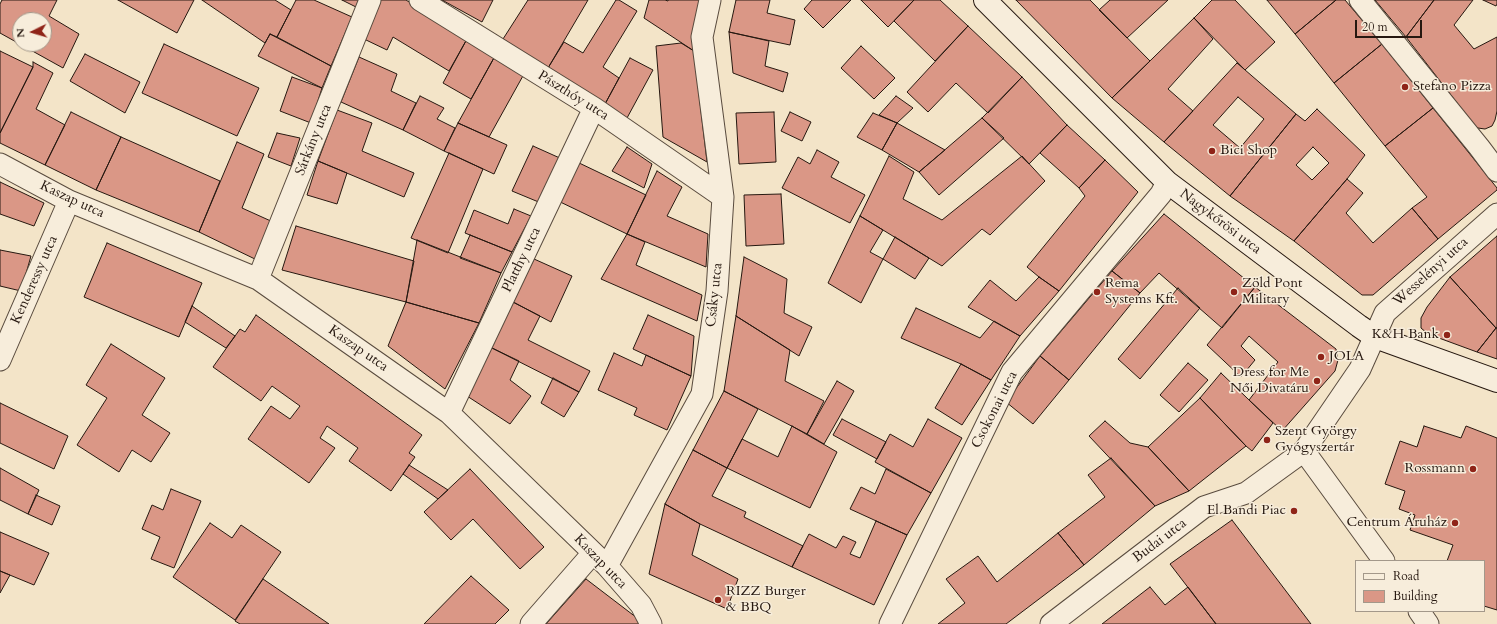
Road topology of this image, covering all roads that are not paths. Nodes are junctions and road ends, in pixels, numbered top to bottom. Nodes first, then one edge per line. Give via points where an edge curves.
1 (370, 0) edge
2 (420, 0) edge
3 (710, 0) edge
4 (985, 0) edge
5 (1360, 0) edge
6 (594, 108) junction
7 (0, 164) edge
8 (1497, 171) edge
9 (1167, 182) junction
10 (723, 197) junction
11 (69, 200) junction
12 (1497, 214) edge
13 (258, 280) junction
14 (1375, 337) junction
15 (0, 360) edge
16 (1497, 381) edge
17 (449, 413) junction
18 (1304, 451) junction
19 (600, 560) junction
20 (1383, 560) edge
21 (531, 624) edge
22 (651, 624) edge
23 (890, 624) edge
24 (1051, 624) edge

1 - 13 street, Sárkány utca
2 - 6 street, Pászthóy utca
3 - 10 street, Csáky utca via 702,37
4 - 9 street, Nagykőrösi utca
5 - 8 street
6 - 10 street, Pászthóy utca
6 - 17 street, Platthy utca
7 - 11 street, Kaszap utca
9 - 14 street, Nagykőrösi utca
9 - 23 street, Csokonai utca via 1161,194 1012,372
10 - 19 street, Csáky utca via 717,291 702,394
11 - 13 street, Kaszap utca
11 - 15 street, Kenderessy utca
12 - 14 street, Wesselényi utca via 1385,313
13 - 17 street, Kaszap utca
14 - 16 street, Nagykőrösi utca
14 - 18 street, Budai utca via 1360,370
17 - 19 street, Kaszap utca
18 - 20 street
18 - 24 street, Budai utca via 1246,493 1204,507
19 - 21 street, Csáky utca
19 - 22 street, Kaszap utca via 641,605

